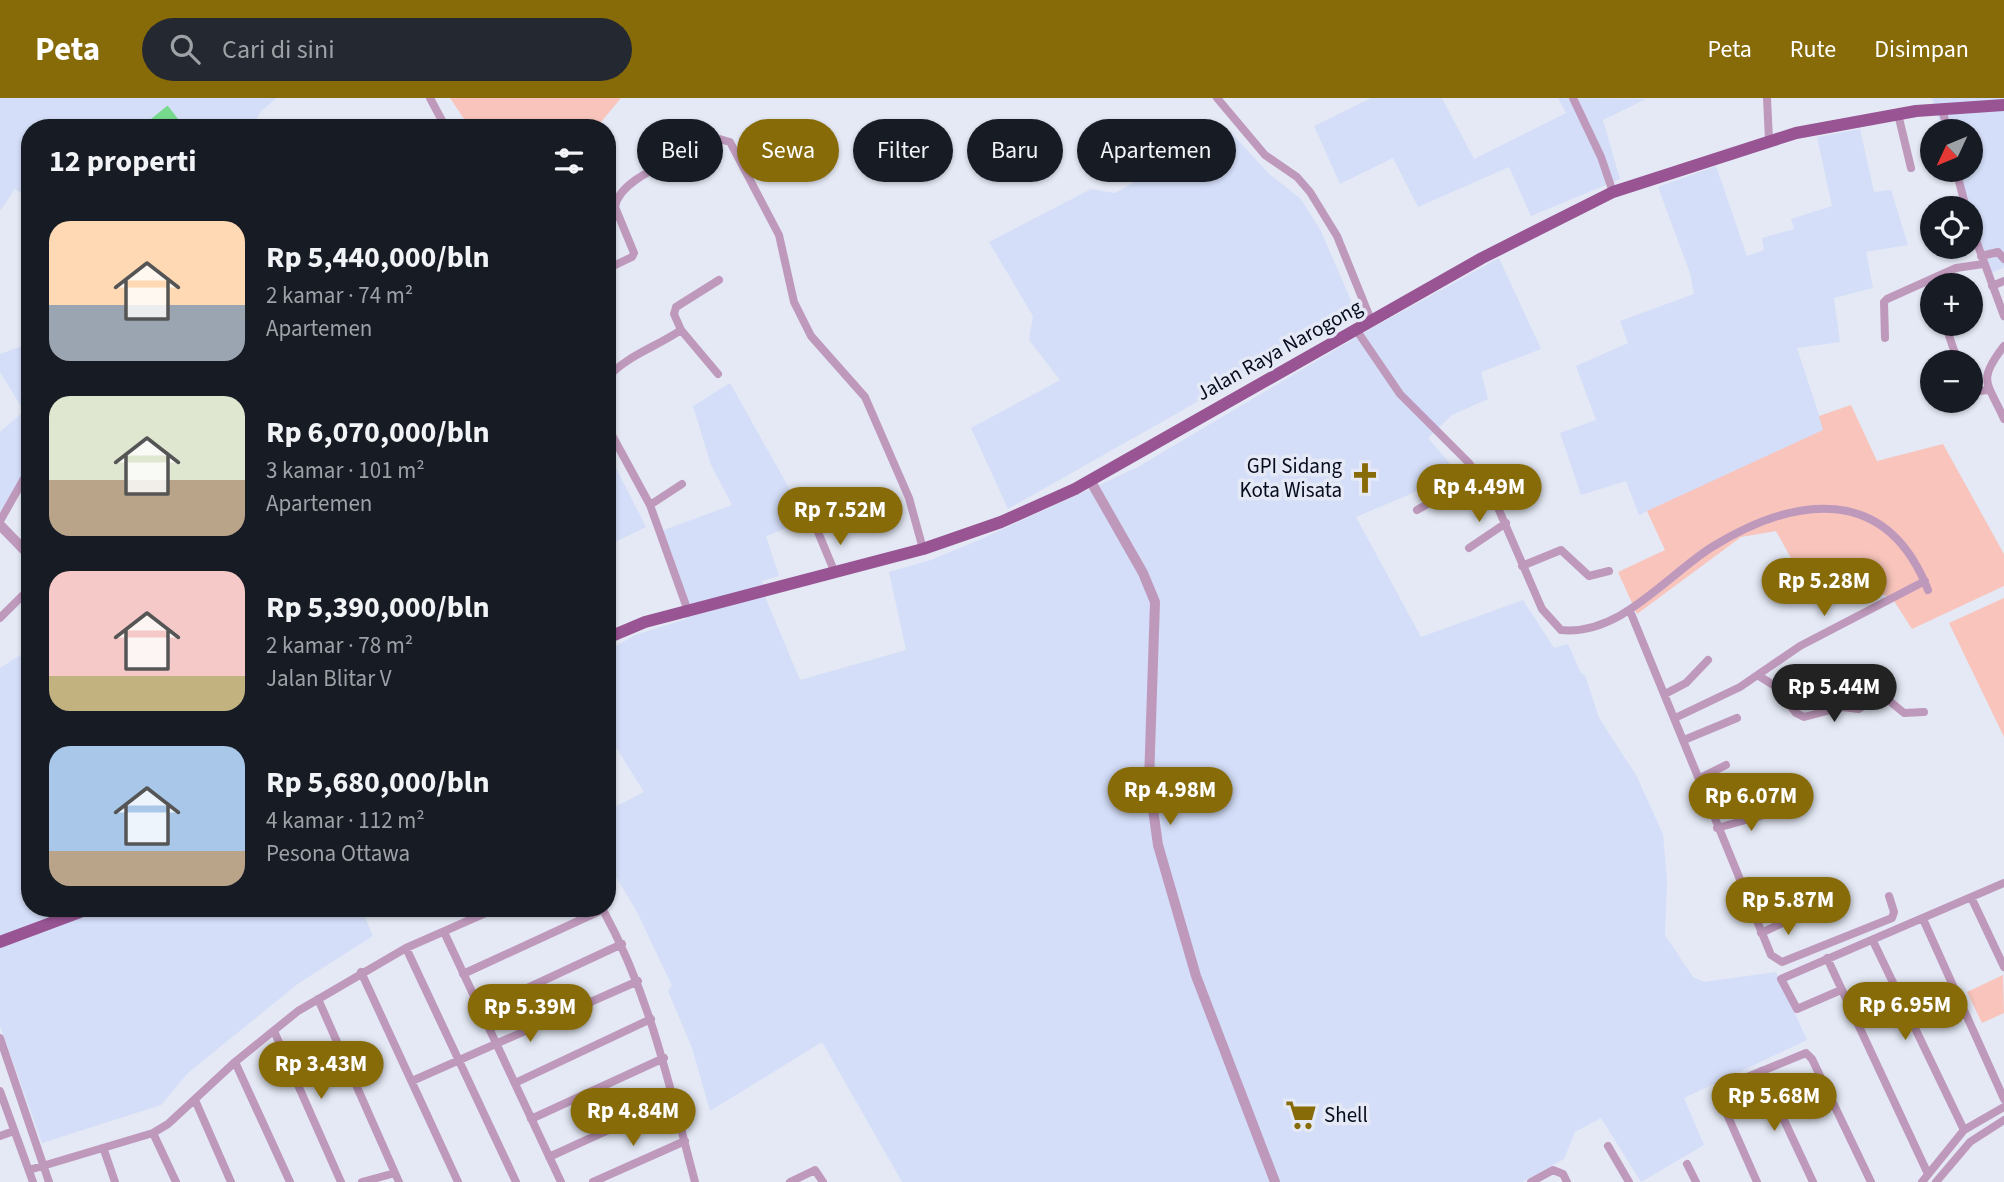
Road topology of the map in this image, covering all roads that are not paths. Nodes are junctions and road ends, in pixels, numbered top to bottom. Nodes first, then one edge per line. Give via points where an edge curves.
1 (430, 98) edge
2 (1217, 98) edge
3 (1573, 98) edge
4 (1767, 98) edge
5 (2004, 107) edge
6 (1942, 109) junction
7 (1898, 114) junction
8 (441, 119) edge
9 (1945, 119) edge
10 (1769, 140) junction
11 (1911, 168) dead end
12 (1613, 192) junction
13 (616, 205) edge
14 (616, 209) edge
15 (2004, 259) edge
16 (1982, 260) junction
17 (616, 265) edge
18 (1948, 273) edge
19 (719, 280) dead end
20 (2004, 281) edge
21 (1992, 286) junction
22 (1920, 288) edge
23 (2004, 316) edge
24 (1371, 320) junction
25 (1355, 328) junction
26 (681, 330) junction
27 (1885, 338) dead end
28 (2004, 346) edge
29 (616, 370) edge
30 (718, 374) dead end
31 (1983, 390) edge
32 (1987, 390) junction
33 (2004, 419) edge
34 (616, 443) edge
35 (1469, 463) junction
36 (1090, 481) junction
37 (21, 484) edge
38 (682, 484) dead end
39 (650, 505) junction
40 (1417, 510) dead end
41 (0, 523) edge
42 (1506, 523) junction
43 (818, 532) dead end
44 (21, 546) edge
45 (1469, 548) dead end
46 (923, 549) junction
47 (1522, 566) junction
48 (1609, 571) dead end
49 (835, 573) junction
50 (21, 597) edge
51 (688, 611) junction
52 (1630, 611) junction
53 (0, 618) edge
54 (616, 634) edge
55 (1708, 660) dead end
56 (1759, 676) junction
57 (1665, 694) junction
58 (1924, 712) dead end
59 (1675, 718) junction
60 (1737, 718) dead end
61 (1684, 740) junction
62 (1726, 765) dead end
63 (1700, 778) junction
64 (1778, 811) dead end
65 (1717, 828) junction
66 (2004, 883) edge
67 (1889, 896) dead end
68 (1971, 897) junction
69 (1802, 914) dead end
70 (58, 917) edge
71 (477, 917) edge
72 (585, 917) edge
73 (607, 917) edge
74 (1923, 919) junction
75 (444, 932) junction
76 (1761, 933) junction
77 (1873, 941) junction
78 (0, 942) edge
79 (622, 944) junction
80 (405, 948) junction
81 (1827, 958) junction
82 (2004, 967) edge
83 (361, 972) junction
84 (463, 974) junction
85 (638, 981) junction
86 (1841, 990) junction
87 (318, 999) junction
88 (480, 1010) junction
89 (651, 1019) junction
90 (274, 1031) junction
91 (0, 1038) edge
92 (496, 1043) junction
93 (664, 1058) junction
94 (456, 1061) junction
95 (235, 1062) junction
96 (1761, 1071) junction
97 (412, 1081) junction
98 (514, 1083) junction
99 (0, 1091) edge
100 (2004, 1099) edge
101 (195, 1100) junction
102 (674, 1100) junction
103 (2004, 1107) edge
104 (531, 1119) junction
105 (2004, 1120) edge
106 (1964, 1130) junction
107 (14, 1131) junction
108 (153, 1133) junction
109 (0, 1136) edge
110 (685, 1141) junction
111 (1608, 1146) dead end
112 (104, 1150) junction
113 (549, 1157) junction
114 (1687, 1164) dead end
115 (43, 1166) junction
116 (29, 1170) junction
117 (1928, 1174) junction
118 (397, 1178) edge
119 (694, 1181) edge
120 (33, 1182) edge
121 (49, 1182) edge
122 (116, 1182) edge
123 (176, 1182) edge
124 (232, 1182) edge
125 (290, 1182) edge
126 (341, 1182) edge
127 (362, 1182) edge
128 (458, 1182) edge
129 (516, 1182) edge
130 (561, 1182) edge
131 (593, 1182) edge
132 (790, 1182) edge
133 (823, 1182) edge
134 (1275, 1182) edge
135 (1531, 1182) edge
136 (1567, 1182) edge
137 (1629, 1182) edge
138 (1696, 1182) edge
139 (1757, 1182) edge
140 (1813, 1182) edge
141 (1871, 1182) edge
142 (1922, 1182) edge
143 (1936, 1182) edge

1 - 8 street
2 - 24 street via 1265,155 1310,192 1337,236
3 - 12 street
4 - 10 street
5 - 6 main road, Jalan Raya Narogong
6 - 7 main road, Jalan Raya Narogong
6 - 9 street
7 - 10 main road, Jalan Raya Narogong
7 - 11 street
10 - 12 main road, Jalan Raya Narogong
12 - 24 main road, Jalan Raya Narogong
13 - 46 street via 634,181 670,162 690,162 716,138 730,142 779,234 794,302 811,336 865,397 909,498
14 - 17 street via 634,253
15 - 16 street via 1998,252
16 - 18 street
16 - 21 street
19 - 26 street via 676,307
20 - 21 street
21 - 23 street
22 - 27 street via 1884,302
24 - 25 main road, Jalan Raya Narogong
25 - 35 street via 1400,394
25 - 36 main road, Jalan Raya Narogong
26 - 29 street
26 - 30 street
28 - 32 street via 1987,367
31 - 32 street
32 - 33 street
34 - 39 street
35 - 40 street
35 - 42 street
36 - 46 main road, Jalan Raya Narogong via 1001,522
36 - 134 street via 1143,573 1154,602 1149,781 1158,845 1196,976
37 - 41 street
38 - 39 street
39 - 51 street
41 - 44 street
42 - 45 street
42 - 47 street
43 - 49 street
46 - 49 main road, Jalan Raya Narogong
47 - 48 street via 1561,550 1588,576
47 - 52 street via 1542,609 1561,630 1586,628
49 - 51 main road, Jalan Raya Narogong
50 - 53 street
51 - 54 main road, Jalan Raya Narogong
52 - 56 street via 1712,547 1762,523 1824,506 1852,511 1892,532 1926,586 1800,646
52 - 57 street
55 - 57 street via 1686,683
56 - 58 street via 1804,717 1842,707 1858,709 1881,694 1904,713
56 - 59 street
57 - 59 street
59 - 61 street
60 - 61 street
61 - 63 street
62 - 63 street
63 - 65 street
64 - 65 street
65 - 76 street
66 - 68 street
67 - 76 street via 1892,918 1782,962 1767,951
68 - 74 street
68 - 82 street
69 - 76 street
70 - 78 main road
71 - 75 street
72 - 84 street
73 - 79 street
74 - 77 street
74 - 100 street
75 - 80 street
75 - 84 street
77 - 81 street
77 - 106 street
79 - 85 street
79 - 88 street
80 - 83 street
80 - 94 street
81 - 86 street
81 - 86 street via 1784,976 1780,984 1797,1009
83 - 87 street
83 - 97 street
84 - 88 street
85 - 89 street
85 - 92 street
86 - 117 street
87 - 90 street
87 - 118 street
88 - 92 street
89 - 93 street
89 - 98 street
90 - 95 street
90 - 126 street
91 - 115 street
92 - 94 street
92 - 98 street
93 - 102 street
93 - 104 street
94 - 97 street
94 - 129 street
95 - 101 street
95 - 125 street
96 - 139 street via 1723,1087 1718,1094
96 - 140 street
96 - 141 street via 1801,1053 1812,1059
97 - 128 street
98 - 104 street
99 - 107 street
101 - 108 street
101 - 124 street
102 - 110 street
102 - 113 street
103 - 106 street
104 - 113 street
105 - 143 street via 1970,1142
106 - 117 street
107 - 109 street
107 - 116 street
108 - 112 street
108 - 123 street
110 - 119 street
110 - 131 street
111 - 137 street
112 - 115 street
112 - 122 street
113 - 130 street
114 - 138 street
115 - 116 street
115 - 121 street
116 - 120 street
117 - 142 street
118 - 127 street
132 - 133 street via 815,1170
135 - 136 street via 1553,1170

